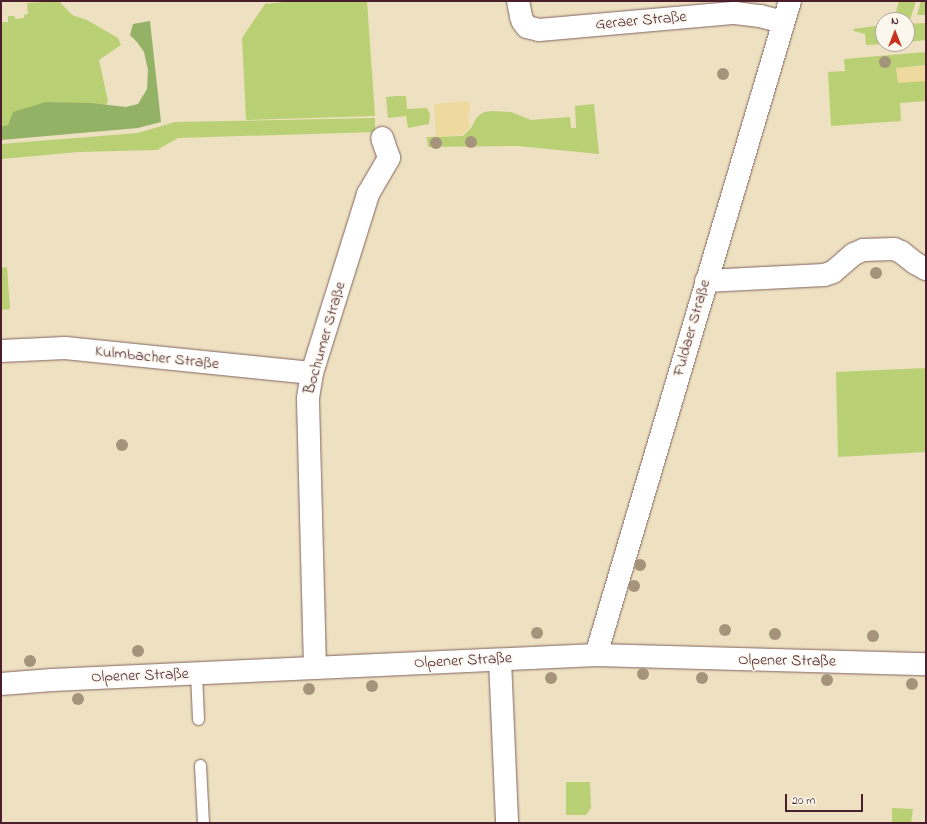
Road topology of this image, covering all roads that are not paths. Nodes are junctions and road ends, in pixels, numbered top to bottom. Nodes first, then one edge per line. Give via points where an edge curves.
1 (518, 1) edge
2 (790, 1) edge
3 (783, 22) junction
4 (382, 138) dead end
5 (926, 269) edge
6 (706, 281) junction
7 (1, 350) edge
8 (312, 374) junction
9 (596, 655) junction
10 (500, 660) junction
11 (926, 664) edge
12 (315, 668) junction
13 (196, 674) junction
14 (1, 684) edge
15 (198, 719) dead end
16 (200, 765) dead end
17 (202, 823) edge
18 (507, 823) edge

1 - 3 street, Geraer Straße via 523,22 527,27 538,30 735,13
2 - 3 street, Fuldaer Straße
3 - 6 street, Fuldaer Straße
4 - 8 street, Bochumer Straße via 389,158 368,194
5 - 6 street via 894,249 863,250 854,254 833,272 824,275
6 - 9 street, Fuldaer Straße
7 - 8 street, Kulmbacher Straße via 70,348
8 - 12 street, Bochumer Straße via 307,414
9 - 10 street, Olpener Straße
9 - 11 street, Olpener Straße
10 - 12 street, Olpener Straße
10 - 18 street
12 - 13 street, Olpener Straße
13 - 14 street, Olpener Straße
13 - 15 lane
16 - 17 lane

